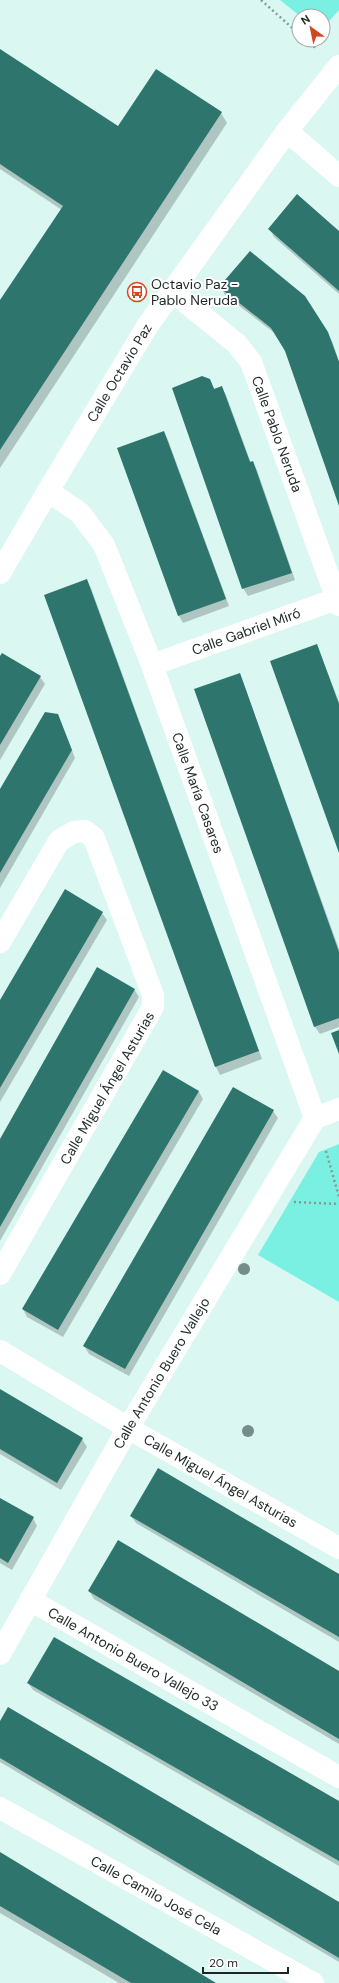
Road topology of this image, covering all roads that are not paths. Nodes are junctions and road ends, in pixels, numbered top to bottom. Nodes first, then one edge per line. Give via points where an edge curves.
1 (339, 66) edge
2 (287, 131) junction
3 (339, 176) edge
4 (173, 292) junction
5 (48, 491) junction
6 (0, 573) edge
7 (338, 600) edge
8 (152, 665) junction
9 (0, 942) edge
10 (339, 1109) edge
11 (315, 1118) junction
12 (0, 1274) edge
13 (0, 1351) edge
14 (128, 1428) junction
15 (339, 1548) edge
16 (30, 1600) junction
17 (0, 1654) edge
18 (339, 1777) edge
19 (0, 1808) edge
20 (313, 1983) edge

1 - 2 street, Calle Octavio Paz
2 - 3 street
2 - 4 street, Calle Octavio Paz
4 - 5 street, Calle Octavio Paz via 148,325
4 - 7 street, Calle Pablo Neruda via 237,344 252,362
5 - 6 street, Calle Octavio Paz
5 - 8 street, Calle María Casares via 80,513 104,545
7 - 8 street, Calle Gabriel Miró
8 - 11 street, Calle María Casares
9 - 12 street, Calle Miguel Ángel Asturias via 59,841 74,832 85,831 94,838 153,995 153,1007
10 - 11 street
11 - 14 street, Calle Antonio Buero Vallejo
13 - 14 street, Calle Miguel Ángel Asturias
14 - 15 street, Calle Miguel Ángel Asturias
14 - 16 street, Calle Antonio Buero Vallejo
16 - 17 street, Calle Antonio Buero Vallejo
16 - 18 street, Calle Antonio Buero Vallejo 33
19 - 20 street, Calle Camilo José Cela

